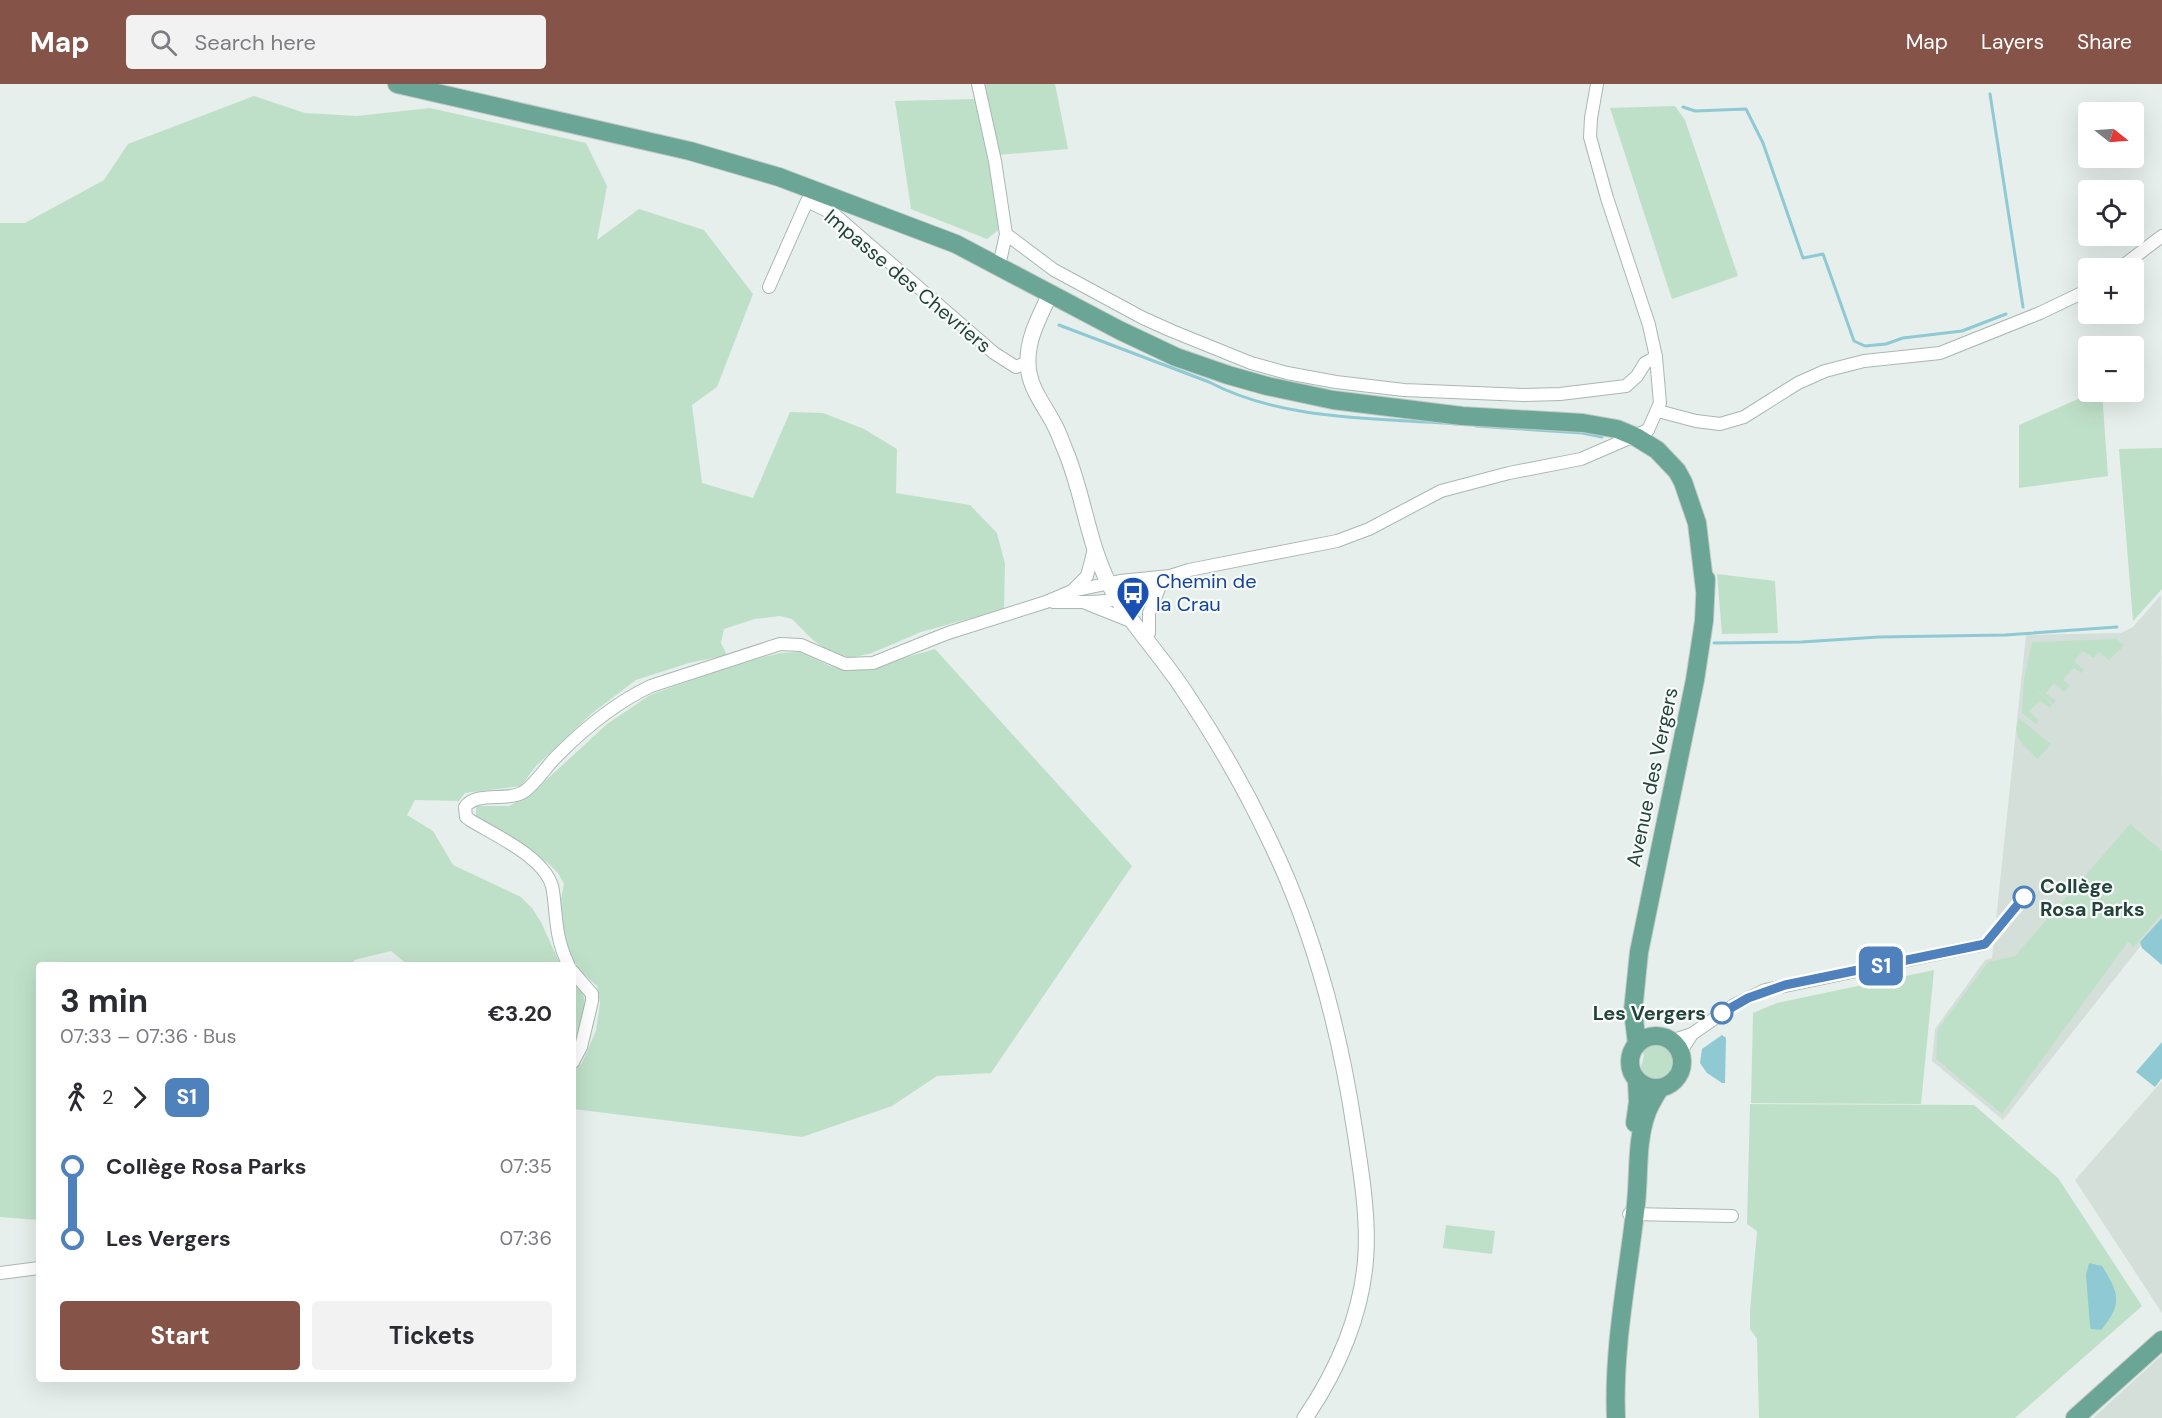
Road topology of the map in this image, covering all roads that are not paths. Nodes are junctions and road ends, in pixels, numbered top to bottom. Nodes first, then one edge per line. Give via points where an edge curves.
1 (397, 84) edge
2 (978, 84) edge
3 (1597, 84) edge
4 (1006, 234) junction
5 (2162, 236) edge
6 (2133, 258) edge
7 (999, 266) junction
8 (769, 287) dead end
9 (1050, 294) junction
10 (2078, 295) edge
11 (1656, 357) junction
12 (1028, 362) junction
13 (1428, 411) junction
14 (1658, 411) junction
15 (1642, 434) junction
16 (1089, 524) junction
17 (1094, 549) junction
18 (1166, 578) junction
19 (1114, 582) junction
20 (1705, 590) junction
21 (1072, 591) junction
22 (1124, 598) junction
23 (1046, 602) junction
24 (1083, 602) junction
25 (1133, 622) junction
26 (1149, 633) junction
27 (1156, 650) junction
28 (1985, 944) dead end
29 (567, 962) edge
30 (1636, 974) junction
31 (576, 975) edge
32 (1670, 1043) junction
33 (1637, 1044) junction
34 (576, 1056) edge
35 (1637, 1081) junction
36 (1660, 1088) junction
37 (1632, 1214) junction
38 (1732, 1215) dead end
39 (36, 1268) edge
40 (0, 1273) edge
41 (2162, 1340) edge
42 (1305, 1418) edge
43 (1616, 1418) edge
44 (2075, 1418) edge

1 - 7 main road via 751,168 920,229
2 - 4 street
3 - 11 street via 1590,137
4 - 7 street
4 - 11 street via 1054,270 1143,318 1251,363 1326,381 1404,390 1560,394 1626,386 1645,363
5 - 6 street
7 - 9 main road
8 - 12 street, Impasse des Chevriers via 807,201 834,214 994,353 1016,367
9 - 12 street via 1029,345
9 - 13 main road via 1176,357 1228,375 1298,394
10 - 14 street via 1940,353 1864,361 1818,374 1744,417 1720,424
11 - 14 street
12 - 16 street via 1033,386 1068,456
13 - 15 main road via 1600,425
13 - 15 main road via 1575,412 1618,417
14 - 15 street
15 - 18 street via 1581,459 1441,491 1369,530 1337,541
15 - 20 main road via 1677,471 1689,494 1697,523
15 - 20 main road via 1662,438 1684,463 1698,493 1706,547
16 - 17 street
16 - 19 street
17 - 19 street
17 - 21 street via 1087,576
18 - 19 street
18 - 22 street
18 - 26 street via 1149,613
19 - 21 street
19 - 22 street
20 - 30 main road, Avenue des Vergers via 1695,680
21 - 23 street
22 - 24 street
22 - 25 street
22 - 26 street
23 - 24 street
23 - 29 street via 948,633 873,663 845,664 801,645 780,644 651,686 601,717 520,794 469,802 465,812 470,820 529,856 545,871 553,890 559,943
24 - 25 street
25 - 27 street
26 - 27 street
27 - 42 street via 1223,753 1292,888 1317,961 1346,1077 1365,1215 1364,1275 1340,1356
28 - 32 street via 1765,990
30 - 32 main road, Avenue des Vergers via 1643,1016
30 - 33 main road, Avenue des Vergers via 1633,1011
31 - 34 street via 592,994
32 - 33 main road via 1647,1038
32 - 36 main road via 1682,1066 1677,1078
33 - 35 main road via 1630,1059
35 - 36 main road
35 - 37 main road via 1630,1158
36 - 37 main road via 1646,1113 1641,1133
37 - 38 street
37 - 43 main road via 1616,1365
39 - 40 street
41 - 44 main road

